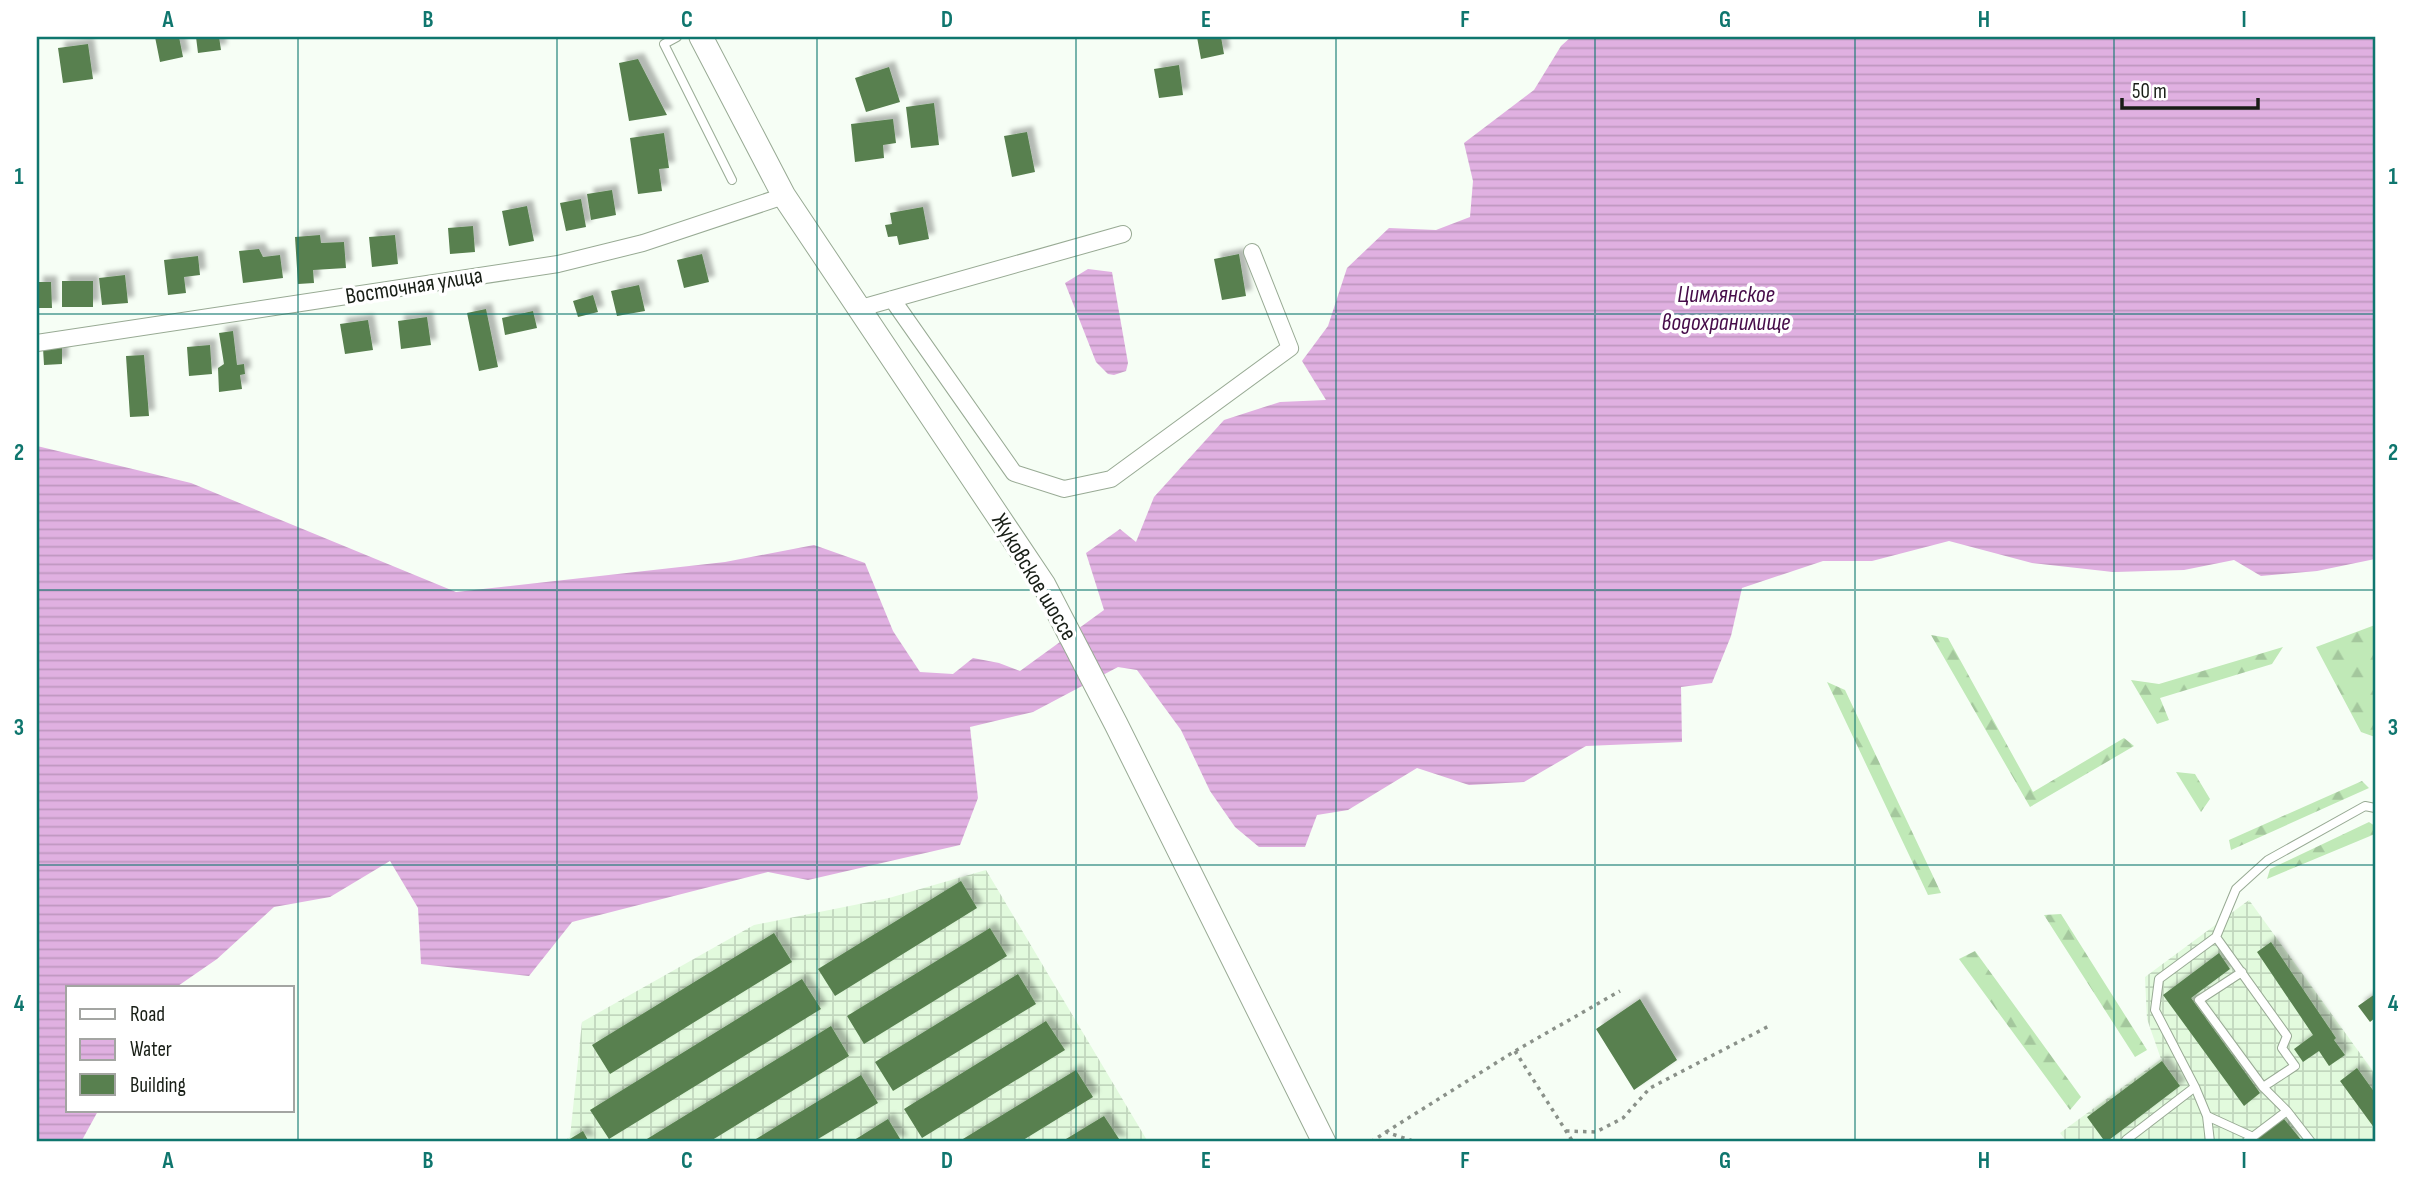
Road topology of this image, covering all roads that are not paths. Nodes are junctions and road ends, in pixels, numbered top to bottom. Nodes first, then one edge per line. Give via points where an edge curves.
1 (677, 37) edge
2 (701, 37) edge
3 (732, 180) dead end
4 (784, 197) junction
5 (1123, 234) dead end
6 (1251, 252) dead end
7 (892, 299) junction
8 (860, 309) junction
9 (37, 343) edge
10 (2375, 808) edge
11 (2216, 937) junction
12 (2242, 972) junction
13 (2195, 1087) junction
14 (2263, 1087) junction
15 (2287, 1111) junction
16 (2207, 1116) junction
17 (2250, 1140) edge
18 (1324, 1142) edge
19 (2127, 1142) edge
20 (2210, 1142) edge
21 (2311, 1142) edge

1 - 3 lane via 664,44
2 - 4 main road, Жуковское шоссе
4 - 8 main road, Жуковское шоссе
4 - 9 street, Восточная улица via 643,243 558,264
5 - 7 street
6 - 7 street via 1290,348 1111,480 1064,489 1014,473
7 - 8 street
8 - 18 main road, Жуковское шоссе via 1044,585
10 - 11 lane via 2365,806 2268,860 2236,889
11 - 12 lane
11 - 13 lane via 2159,979 2155,1010
12 - 14 lane via 2287,1036 2282,1048 2295,1066
12 - 14 lane via 2199,1000
13 - 16 lane
13 - 19 lane
14 - 15 lane
15 - 17 lane
15 - 21 lane
16 - 17 lane
16 - 20 lane

